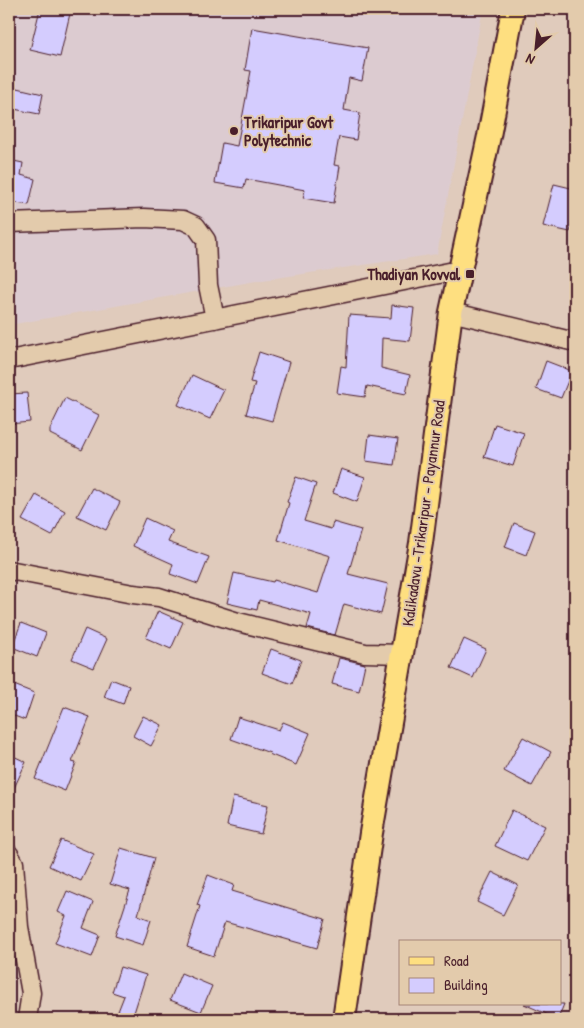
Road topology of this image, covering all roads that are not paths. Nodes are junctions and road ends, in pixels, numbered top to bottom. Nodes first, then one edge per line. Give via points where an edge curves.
1 (513, 9) edge
2 (9, 223) edge
3 (459, 270) junction
4 (451, 312) junction
5 (215, 319) junction
6 (575, 342) edge
7 (9, 360) edge
8 (9, 570) edge
9 (402, 654) junction
10 (9, 854) edge
11 (27, 1019) edge
12 (344, 1019) edge

1 - 3 main road, Kalikadavu -Trikaripur - Payannur Road
2 - 5 street via 144,218 183,220 196,226 206,240 208,284
3 - 4 main road, Kalikadavu -Trikaripur - Payannur Road
3 - 5 street
4 - 6 street
4 - 9 main road, Kalikadavu -Trikaripur - Payannur Road via 421,543
5 - 7 street
8 - 9 street via 159,597 238,622 365,653
9 - 12 main road, Kalikadavu -Trikaripur - Payannur Road via 371,833
10 - 11 street via 14,863 31,993

